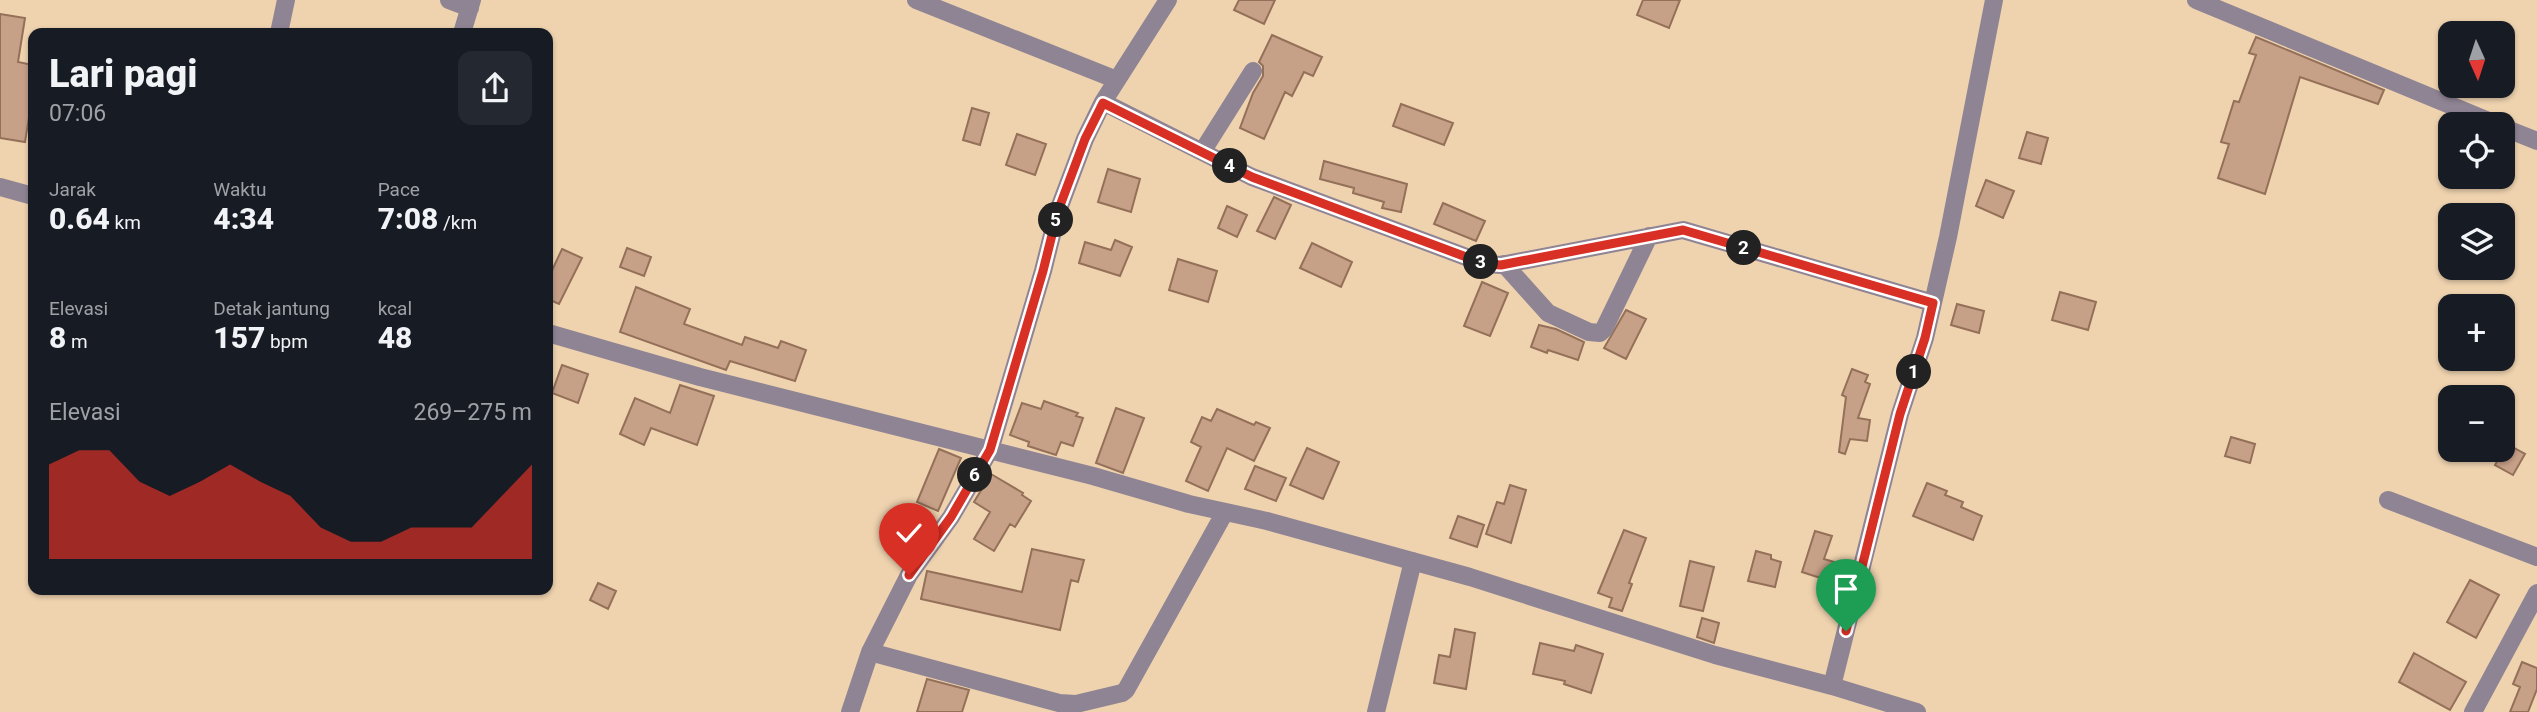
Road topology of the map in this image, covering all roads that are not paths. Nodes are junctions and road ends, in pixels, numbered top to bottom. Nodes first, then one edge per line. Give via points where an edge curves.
1 (286, 0) edge
2 (449, 0) edge
3 (916, 0) edge
4 (1168, 0) edge
5 (1994, 0) edge
6 (2196, 0) edge
7 (471, 4) edge
8 (280, 28) edge
9 (464, 28) edge
10 (1253, 71) dead end
11 (1117, 80) junction
12 (1103, 103) junction
13 (2467, 112) edge
14 (2515, 132) edge
15 (2537, 141) edge
16 (1202, 152) junction
17 (0, 187) edge
18 (28, 195) edge
19 (1649, 236) junction
20 (1504, 264) junction
21 (1933, 303) junction
22 (553, 334) edge
23 (990, 450) junction
24 (2388, 500) dead end
25 (1225, 512) junction
26 (2537, 557) edge
27 (1413, 561) junction
28 (2537, 593) edge
29 (870, 652) junction
30 (1832, 686) junction
31 (850, 712) edge
32 (1376, 712) edge
33 (1917, 712) edge
34 (2473, 712) edge

1 - 8 street
2 - 7 street
3 - 11 street
4 - 11 street
5 - 21 street
6 - 13 street
7 - 9 street
10 - 16 street
11 - 12 street
12 - 16 street
12 - 23 street via 1058,211
14 - 15 street
16 - 20 street via 1252,177 1472,259
17 - 18 street
19 - 20 street
19 - 20 street via 1600,333 1548,313
19 - 21 street via 1683,230
21 - 30 street via 1900,414
22 - 23 street via 699,377
23 - 25 street
23 - 29 street via 951,517 909,575
24 - 26 street
25 - 27 street
25 - 29 street via 1122,693 1076,704 1059,703
27 - 30 street via 1715,655
27 - 32 street
28 - 34 street
29 - 31 street
30 - 33 street

